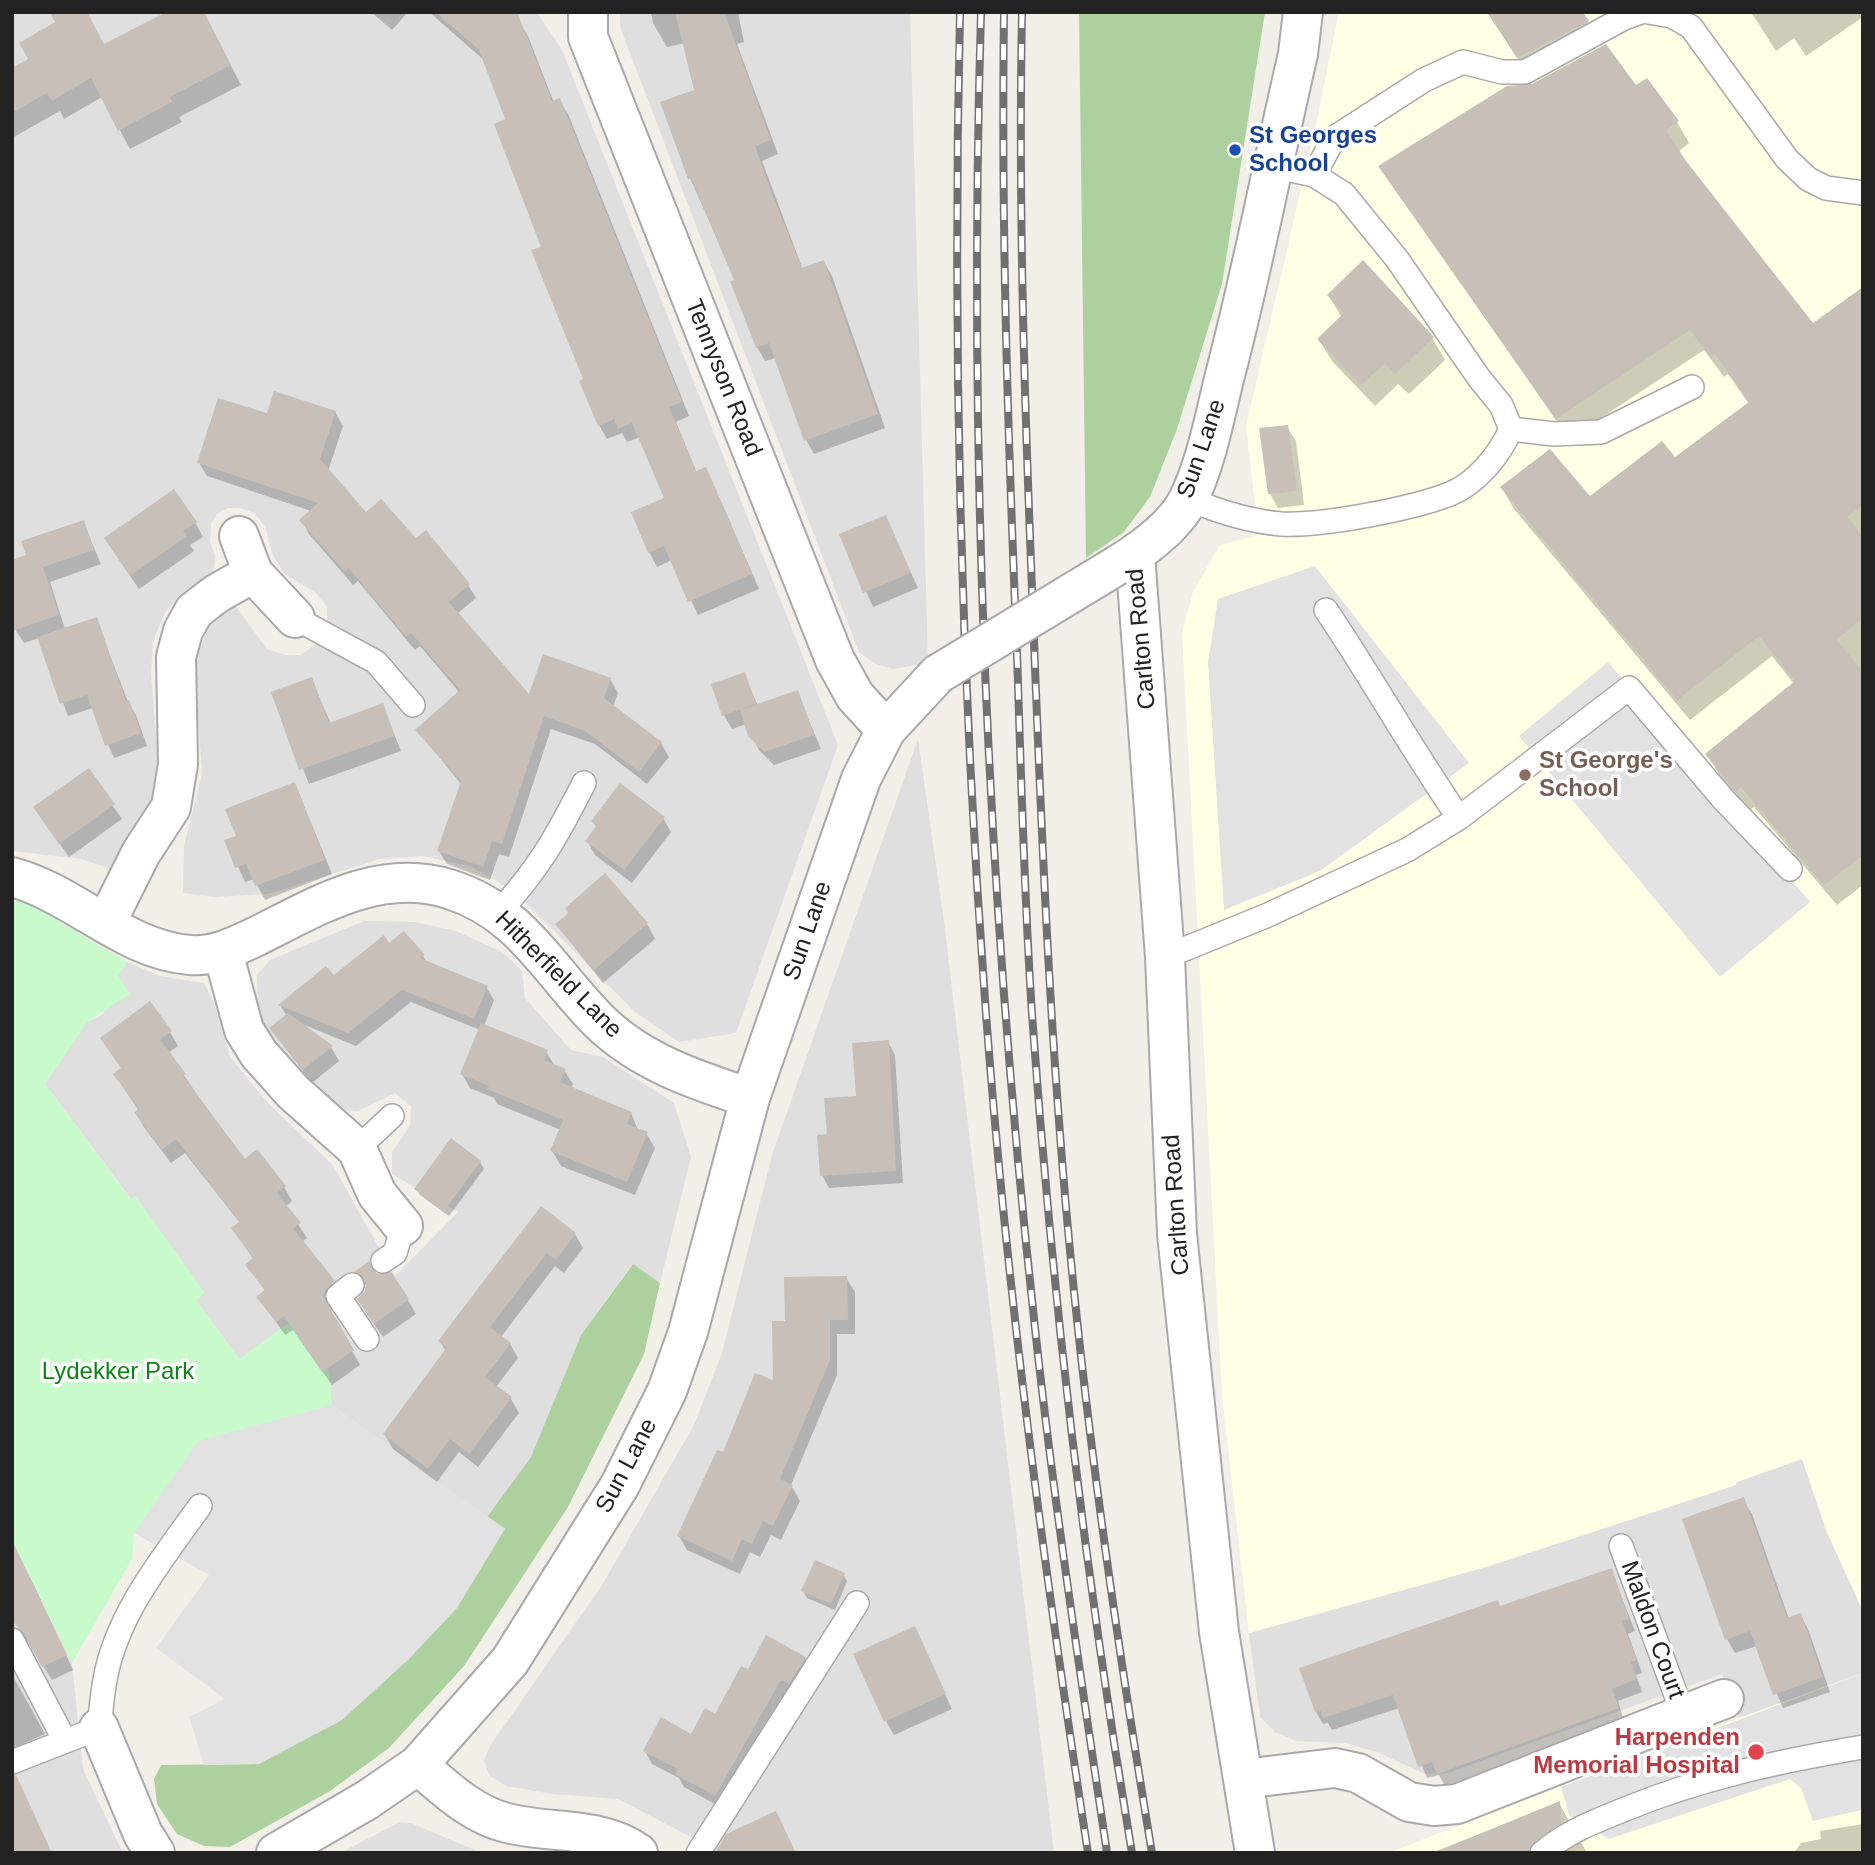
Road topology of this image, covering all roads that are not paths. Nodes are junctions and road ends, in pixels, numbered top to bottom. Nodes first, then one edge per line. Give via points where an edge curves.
1 (589, 12) edge
2 (1303, 12) edge
3 (1652, 13) edge
4 (1272, 166) junction
5 (1314, 175) junction
6 (1863, 193) edge
7 (1692, 387) dead end
8 (1511, 429) junction
9 (1189, 499) junction
10 (239, 536) dead end
11 (1126, 560) junction
12 (253, 573) junction
13 (1326, 610) dead end
14 (295, 618) joint
15 (413, 705) dead end
16 (886, 730) junction
17 (584, 783) dead end
18 (1459, 818) junction
19 (1790, 869) dead end
20 (12, 877) edge
21 (499, 912) junction
22 (106, 923) junction
23 (223, 952) junction
24 (1165, 957) junction
25 (750, 1098) junction
26 (392, 1116) dead end
27 (357, 1149) junction
28 (403, 1226) joint
29 (383, 1261) dead end
30 (352, 1285) dead end
31 (367, 1339) dead end
32 (200, 1506) dead end
33 (1621, 1546) dead end
34 (857, 1603) dead end
35 (12, 1640) edge
36 (1724, 1699) dead end
37 (1683, 1714) junction
38 (82, 1733) junction
39 (1863, 1747) edge
40 (12, 1762) edge
41 (418, 1765) junction
42 (1243, 1780) junction
43 (155, 1853) edge
44 (276, 1853) edge
45 (638, 1853) edge
46 (698, 1853) edge
47 (1255, 1853) edge
48 (1542, 1853) edge

1 - 16 street, Tennyson Road via 588,37 835,660 855,696
2 - 4 street, Sun Lane
3 - 5 lane via 1624,18 1525,72 1502,72 1463,62 1424,80 1334,138
3 - 6 lane via 1672,16 1691,27 1787,159 1808,179 1835,191
4 - 5 lane
4 - 9 street, Sun Lane via 1238,329
5 - 8 lane via 1344,194 1397,258 1501,405
7 - 8 lane via 1601,432 1554,434
8 - 9 lane via 1503,447 1472,480 1451,494 1355,518 1283,524 1232,517
9 - 11 street, Sun Lane via 1173,520
10 - 12 street
11 - 16 street, Sun Lane, bridge via 938,674
11 - 24 street, Carlton Road
12 - 14 street
12 - 22 street via 194,611 183,631 176,657 178,764 171,807 141,853
13 - 18 lane
14 - 15 lane via 376,662
16 - 25 street, Sun Lane via 861,779
17 - 21 lane via 533,875
18 - 19 lane via 1629,688 1723,799
18 - 24 lane via 1406,850
20 - 22 street, Hitherfield Lane via 35,883
21 - 23 street, Hitherfield Lane via 448,889 388,883 356,889
21 - 25 street, Hitherfield Lane via 617,1035 651,1060
22 - 23 street, Hitherfield Lane via 149,947 191,956
23 - 27 street via 244,1030 259,1054 293,1093
24 - 42 street, Carlton Road via 1177,1234 1219,1632
25 - 41 street, Sun Lane via 688,1332 661,1402 620,1485 510,1661
26 - 27 lane
27 - 28 street via 377,1194
28 - 29 lane via 395,1253
30 - 31 lane via 338,1296
32 - 38 lane via 152,1573 118,1636
33 - 37 lane, Maldon Court
34 - 46 lane
35 - 38 lane
36 - 37 street, Maldon Court
37 - 42 street, Maldon Court via 1457,1804 1409,1802 1358,1773 1335,1768
38 - 40 lane
38 - 43 street
39 - 48 lane via 1773,1762 1668,1791 1565,1834
41 - 44 street, Sun Lane
41 - 45 street via 462,1804 505,1823 615,1840
42 - 47 street, Carlton Road

